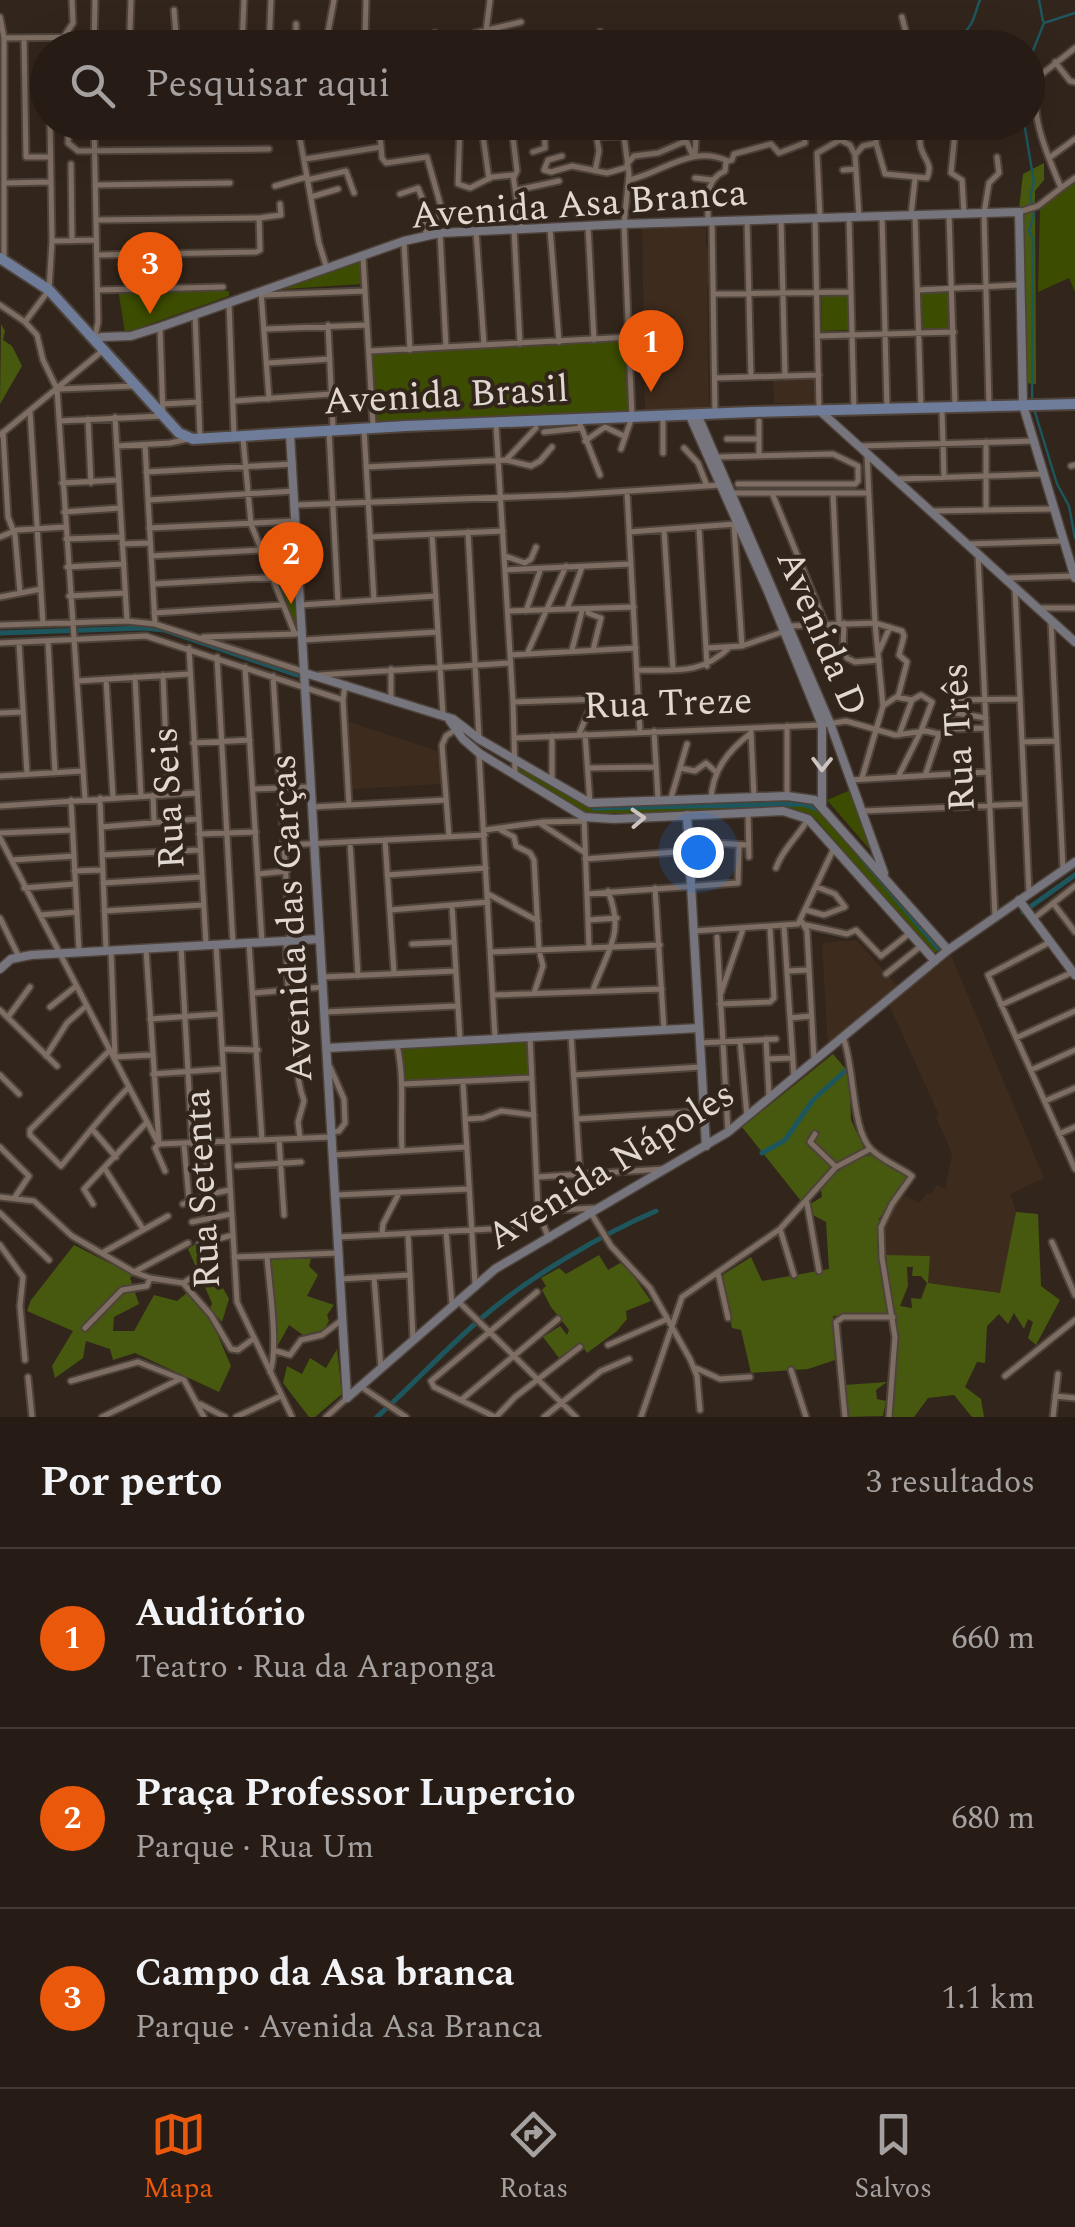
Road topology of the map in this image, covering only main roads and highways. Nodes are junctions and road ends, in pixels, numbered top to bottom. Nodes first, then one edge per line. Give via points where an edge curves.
1 (2, 259) edge
2 (1075, 404) edge

1 - 2 main road, Avenida Brasil via 48,290 194,439 693,414

